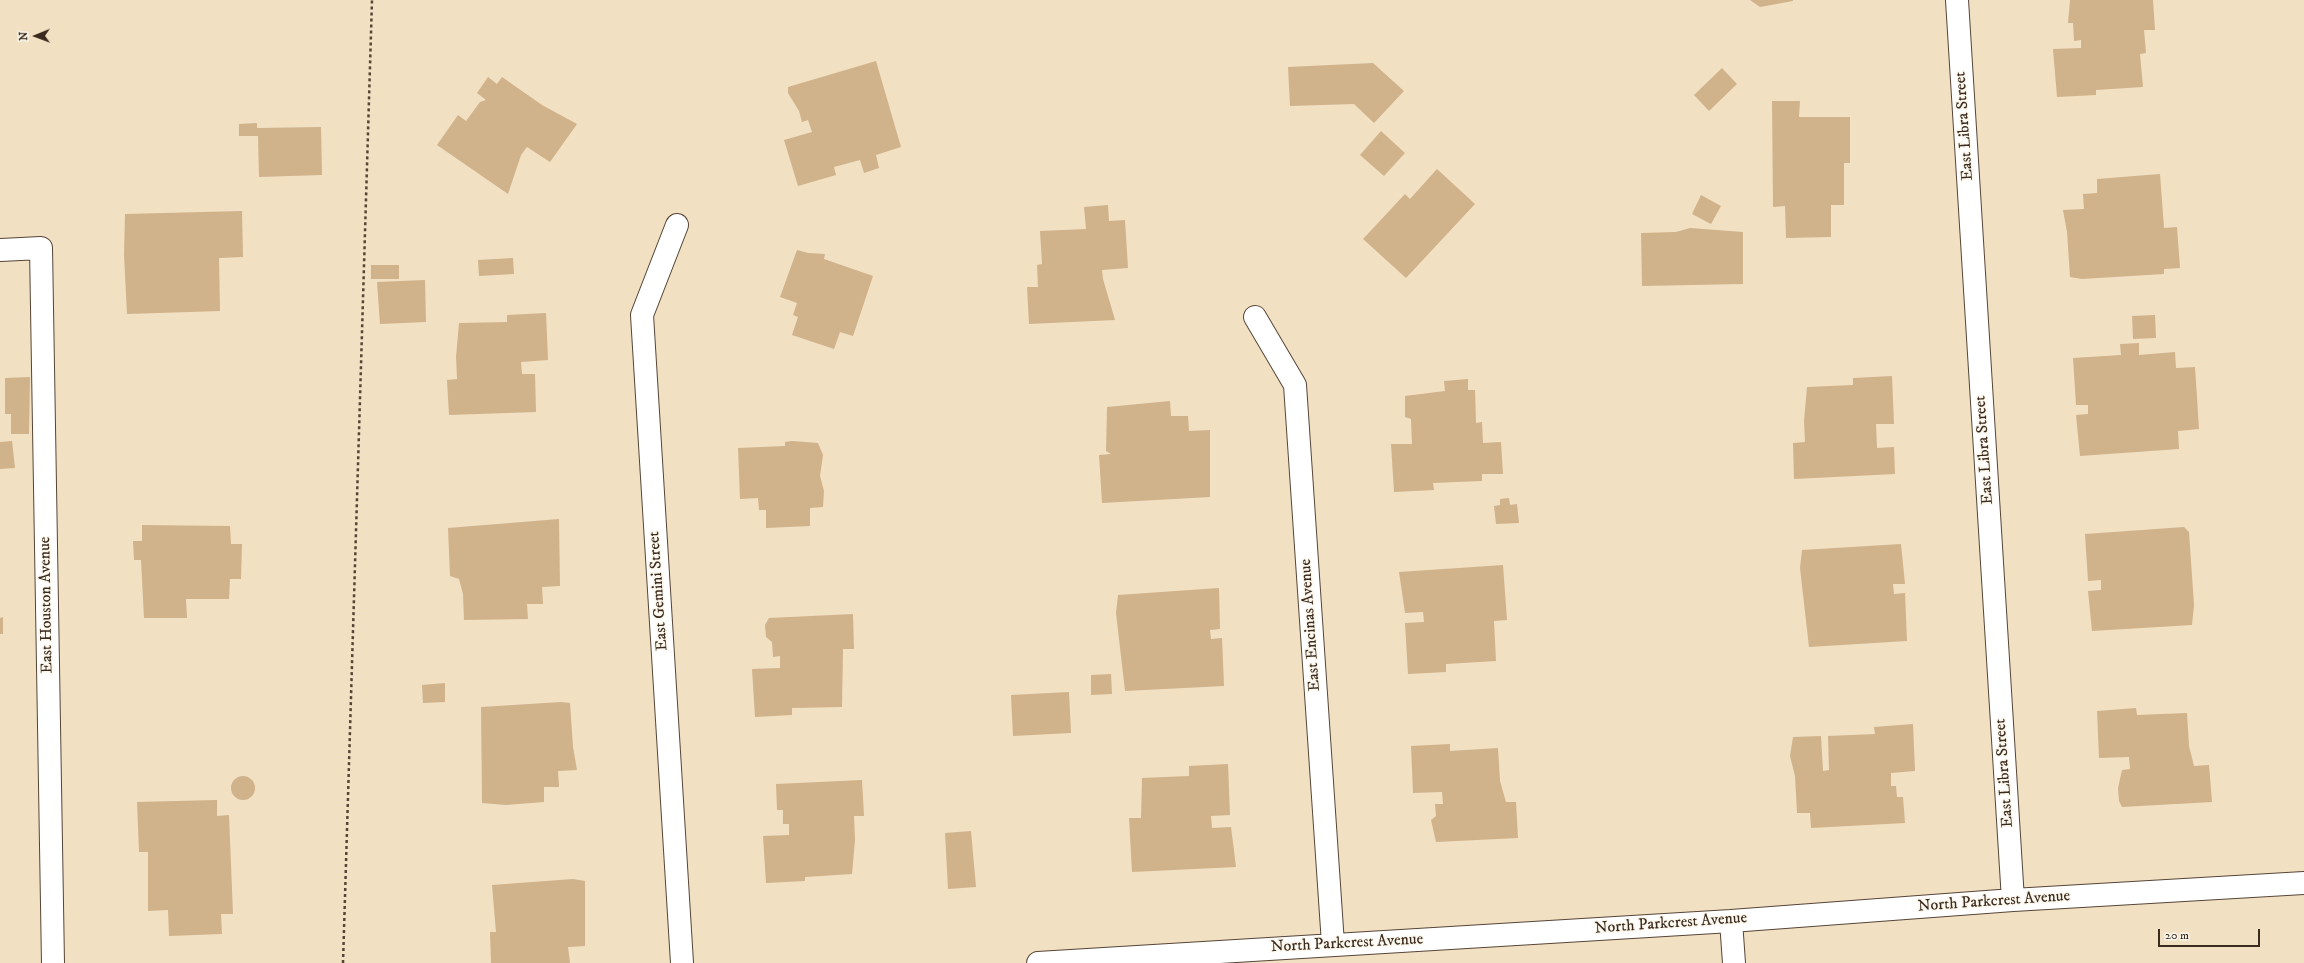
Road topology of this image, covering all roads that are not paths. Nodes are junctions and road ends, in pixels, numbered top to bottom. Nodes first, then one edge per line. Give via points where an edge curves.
1 (1957, 0) edge
2 (677, 225) dead end
3 (0, 250) edge
4 (1255, 317) dead end
5 (2304, 883) edge
6 (2013, 900) junction
7 (1731, 921) junction
8 (1333, 944) junction
9 (53, 963) edge
10 (682, 963) edge
11 (1038, 963) edge
12 (1734, 963) edge

1 - 6 street, East Libra Street
2 - 10 street, East Gemini Street via 642,315
3 - 9 street, East Houston Avenue via 41,248
4 - 8 street, East Encinas Avenue via 1295,385
5 - 6 street, North Parkcrest Avenue
6 - 7 street, North Parkcrest Avenue
7 - 8 street, North Parkcrest Avenue
7 - 12 street
8 - 11 street, North Parkcrest Avenue

